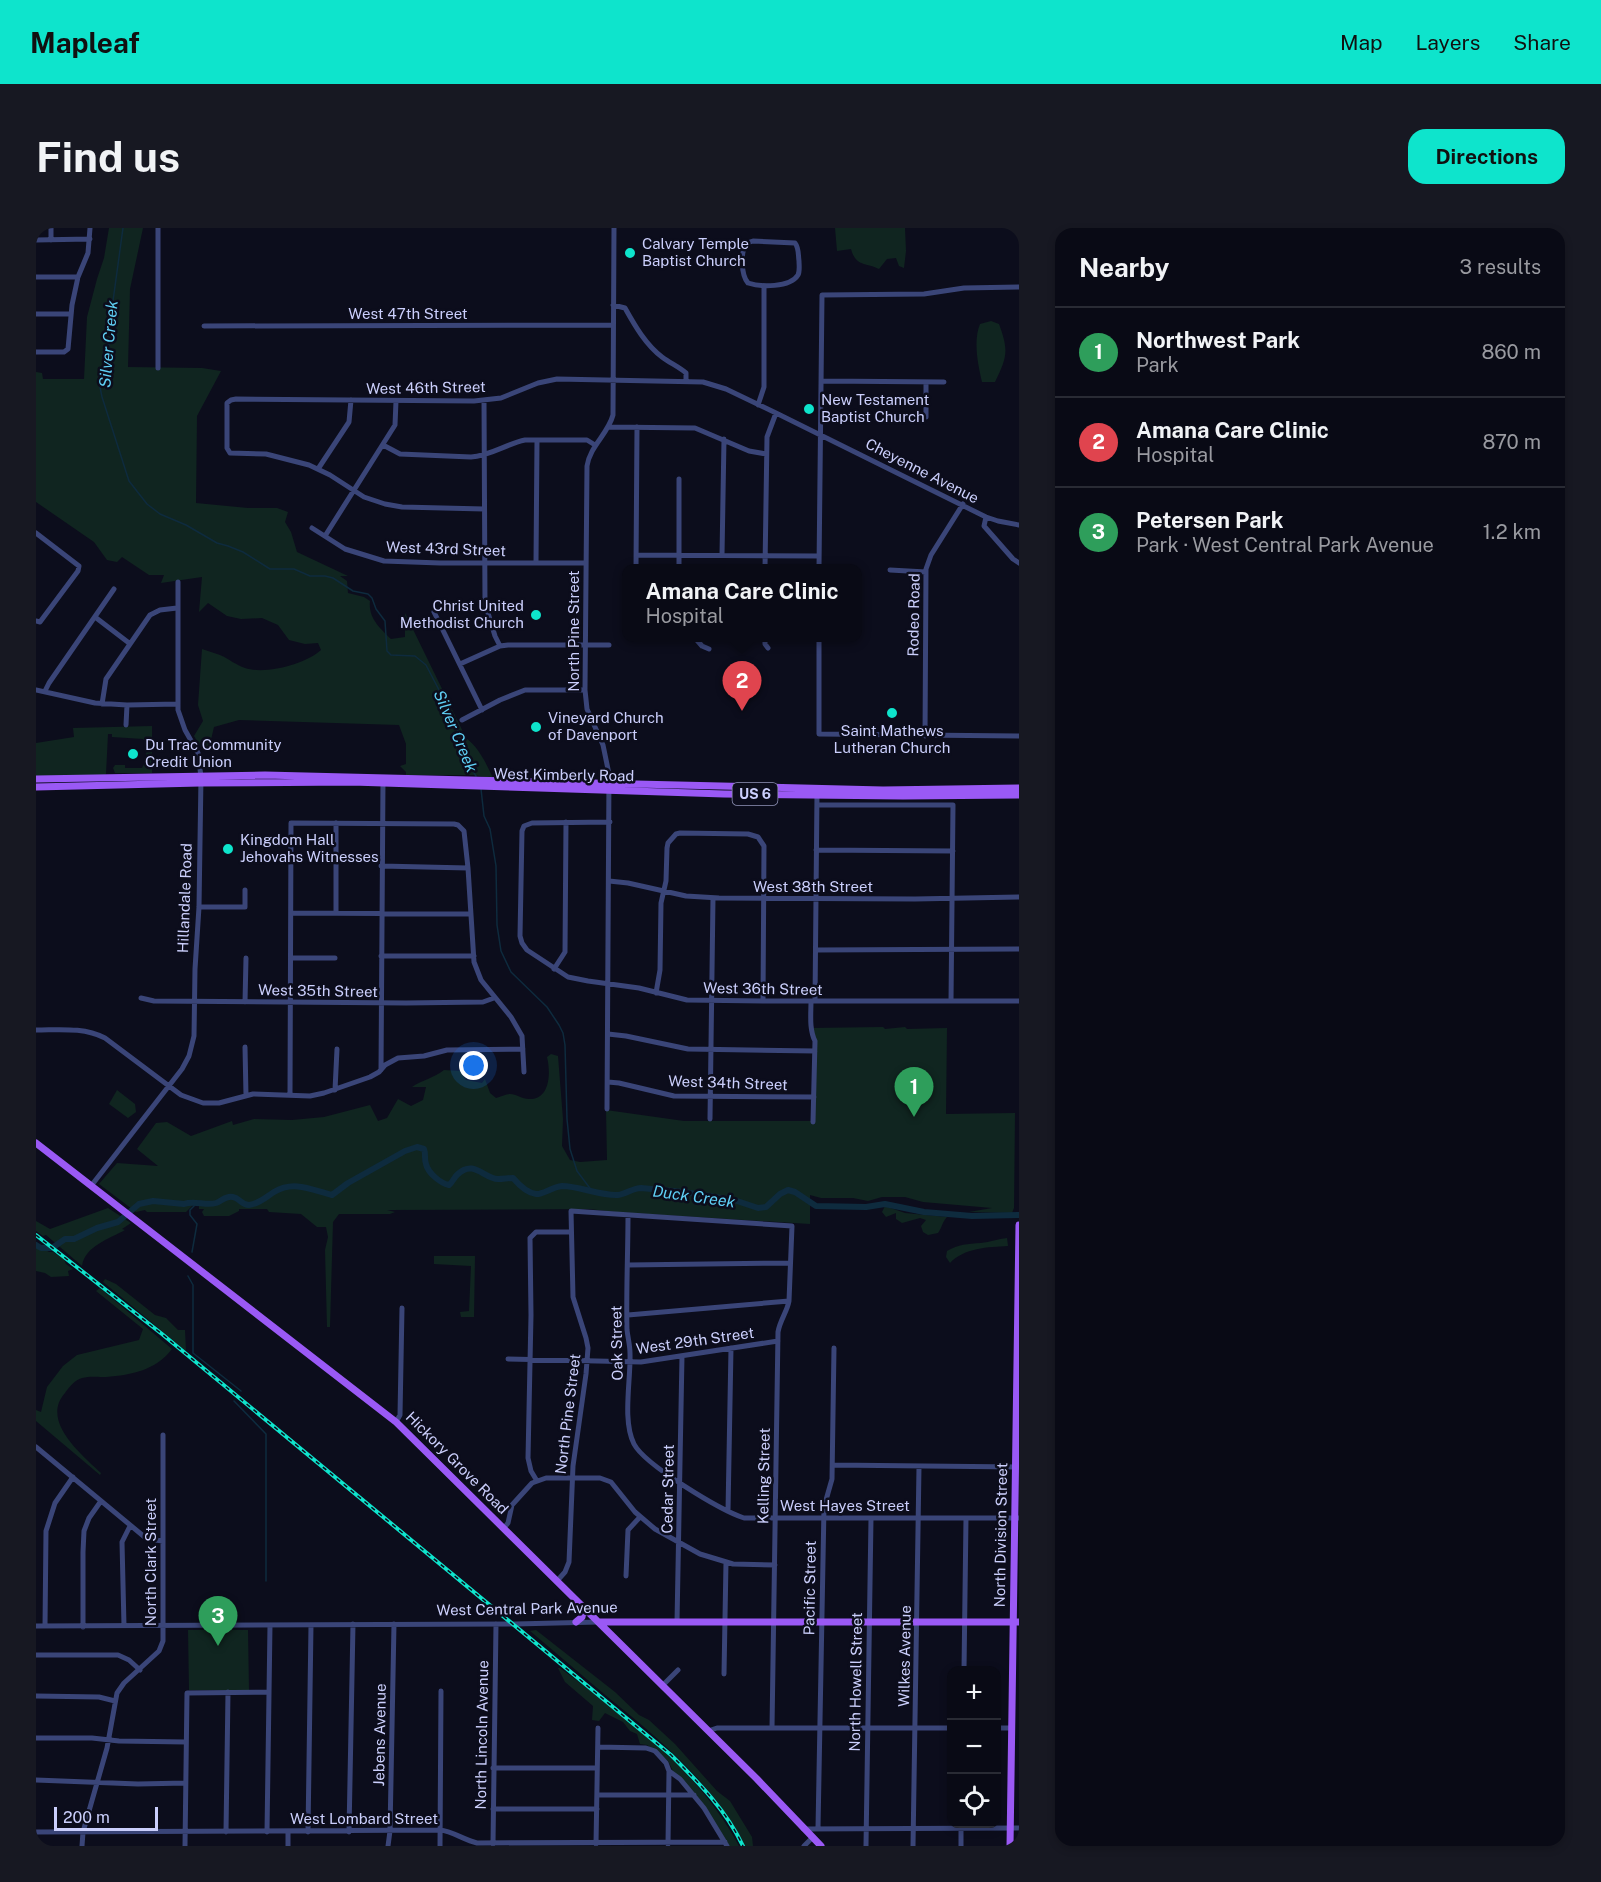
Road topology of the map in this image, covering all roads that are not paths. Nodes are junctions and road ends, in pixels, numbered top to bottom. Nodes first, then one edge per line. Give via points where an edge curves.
1 (51, 228) edge
2 (90, 228) edge
3 (158, 228) edge
4 (614, 228) edge
5 (90, 239) junction
6 (36, 240) edge
7 (51, 240) junction
8 (36, 277) edge
9 (78, 277) junction
10 (764, 286) junction
11 (1019, 287) edge
12 (613, 305) junction
13 (36, 314) edge
14 (71, 314) junction
15 (612, 325) junction
16 (204, 326) dead end
17 (36, 351) edge
18 (158, 369) dead end
19 (613, 380) junction
20 (686, 381) junction
21 (822, 381) junction
22 (926, 382) junction
23 (944, 382) dead end
24 (351, 400) junction
25 (484, 400) junction
26 (396, 401) junction
27 (758, 405) junction
28 (776, 413) junction
29 (926, 417) dead end
30 (609, 427) junction
31 (637, 428) junction
32 (821, 434) junction
33 (724, 439) junction
34 (537, 440) junction
35 (383, 445) junction
36 (595, 445) junction
37 (485, 454) junction
38 (766, 454) junction
39 (318, 469) junction
40 (679, 479) dead end
41 (354, 491) junction
42 (963, 504) junction
43 (484, 509) junction
44 (986, 517) junction
45 (1019, 525) edge
46 (312, 528) dead end
47 (36, 533) edge
48 (325, 536) junction
49 (679, 554) junction
50 (636, 555) junction
51 (722, 555) junction
52 (765, 555) junction
53 (819, 556) junction
54 (484, 563) junction
55 (536, 563) junction
56 (586, 563) junction
57 (1019, 563) edge
58 (636, 564) edge
59 (679, 564) edge
60 (765, 564) edge
61 (819, 564) edge
62 (890, 570) dead end
63 (926, 572) junction
64 (178, 582) dead end
65 (114, 589) dead end
66 (177, 608) junction
67 (434, 612) dead end
68 (95, 617) junction
69 (37, 621) edge
70 (698, 642) edge
71 (765, 642) edge
72 (819, 642) edge
73 (129, 643) junction
74 (585, 645) junction
75 (609, 645) dead end
76 (500, 646) junction
77 (768, 648) dead end
78 (709, 649) dead end
79 (460, 664) junction
80 (36, 690) edge
81 (585, 690) junction
82 (45, 691) junction
83 (102, 704) junction
84 (178, 704) junction
85 (127, 705) junction
86 (482, 710) junction
87 (462, 720) dead end
88 (126, 725) dead end
89 (925, 736) junction
90 (1019, 736) edge
91 (36, 779) edge
92 (200, 780) junction
93 (383, 780) junction
94 (36, 786) edge
95 (609, 786) junction
96 (1019, 788) edge
97 (817, 791) junction
98 (1019, 795) edge
99 (817, 805) junction
100 (566, 822) junction
101 (610, 822) junction
102 (336, 823) junction
103 (382, 824) junction
104 (816, 850) junction
105 (953, 850) junction
106 (381, 866) junction
107 (468, 868) junction
108 (609, 881) junction
109 (245, 890) dead end
110 (664, 892) junction
111 (1019, 897) edge
112 (713, 898) junction
113 (765, 898) junction
114 (952, 898) junction
115 (816, 899) junction
116 (199, 906) junction
117 (291, 913) junction
118 (336, 913) junction
119 (381, 913) junction
120 (471, 914) junction
121 (952, 949) junction
122 (1019, 949) edge
123 (816, 950) junction
124 (381, 956) junction
125 (474, 956) junction
126 (246, 958) dead end
127 (291, 958) junction
128 (335, 958) dead end
129 (554, 969) junction
130 (608, 984) junction
131 (656, 993) junction
132 (141, 998) dead end
133 (494, 998) junction
134 (1019, 1000) edge
135 (195, 1001) junction
136 (712, 1001) junction
137 (763, 1001) junction
138 (813, 1001) junction
139 (951, 1001) junction
140 (245, 1002) junction
141 (291, 1002) junction
142 (381, 1003) junction
143 (36, 1030) edge
144 (608, 1034) junction
145 (245, 1047) dead end
146 (337, 1049) dead end
147 (523, 1049) junction
148 (711, 1050) junction
149 (815, 1051) junction
150 (381, 1070) junction
151 (524, 1072) dead end
152 (608, 1082) junction
153 (169, 1087) junction
154 (335, 1090) junction
155 (290, 1095) junction
156 (246, 1096) junction
157 (711, 1097) junction
158 (814, 1097) junction
159 (607, 1109) dead end
160 (710, 1119) dead end
161 (813, 1122) dead end
162 (36, 1143) edge
163 (91, 1186) junction
164 (628, 1215) junction
165 (1019, 1225) edge
166 (571, 1232) junction
167 (1019, 1252) edge
168 (790, 1263) junction
169 (628, 1265) junction
170 (789, 1301) junction
171 (1018, 1301) edge
172 (402, 1308) dead end
173 (628, 1314) junction
174 (778, 1341) junction
175 (731, 1348) junction
176 (834, 1348) dead end
177 (682, 1356) junction
178 (508, 1359) dead end
179 (530, 1359) junction
180 (587, 1361) junction
181 (630, 1362) junction
182 (396, 1422) junction
183 (163, 1436) dead end
184 (37, 1450) edge
185 (651, 1463) joint
186 (833, 1465) junction
187 (919, 1467) junction
188 (1017, 1467) edge
189 (74, 1477) junction
190 (572, 1478) junction
191 (537, 1481) junction
192 (680, 1482) junction
193 (100, 1501) junction
194 (728, 1511) junction
195 (640, 1516) junction
196 (871, 1518) junction
197 (919, 1518) junction
198 (966, 1518) junction
199 (1016, 1518) edge
200 (775, 1519) junction
201 (824, 1519) junction
202 (130, 1526) junction
203 (504, 1528) junction
204 (163, 1541) junction
205 (679, 1543) junction
206 (726, 1562) junction
207 (775, 1566) junction
208 (1016, 1570) edge
209 (626, 1576) dead end
210 (557, 1581) junction
211 (584, 1607) junction
212 (576, 1622) junction
213 (599, 1622) junction
214 (621, 1622) junction
215 (677, 1622) junction
216 (725, 1622) junction
217 (774, 1622) junction
218 (822, 1622) junction
219 (869, 1622) junction
220 (917, 1622) junction
221 (965, 1622) junction
222 (1016, 1622) edge
223 (353, 1624) junction
224 (394, 1624) junction
225 (496, 1624) junction
226 (164, 1625) junction
227 (270, 1625) junction
228 (311, 1625) junction
229 (36, 1626) edge
230 (45, 1626) junction
231 (83, 1626) junction
232 (124, 1626) junction
233 (614, 1636) junction
234 (36, 1655) edge
235 (964, 1666) edge
236 (140, 1670) junction
237 (678, 1671) dead end
238 (724, 1674) dead end
239 (662, 1686) junction
240 (441, 1691) dead end
241 (228, 1692) junction
242 (269, 1692) junction
243 (36, 1696) edge
244 (115, 1701) junction
245 (598, 1728) dead end
246 (772, 1728) junction
247 (820, 1728) junction
248 (868, 1728) junction
249 (916, 1728) junction
250 (947, 1728) edge
251 (1001, 1728) edge
252 (1011, 1728) junction
253 (708, 1731) junction
254 (36, 1738) edge
255 (108, 1741) junction
256 (186, 1742) junction
257 (598, 1747) junction
258 (493, 1768) junction
259 (597, 1768) junction
260 (669, 1771) junction
261 (1010, 1773) junction
262 (1019, 1773) edge
263 (36, 1780) edge
264 (98, 1782) junction
265 (186, 1783) junction
266 (597, 1795) junction
267 (669, 1795) junction
268 (694, 1795) junction
269 (493, 1809) junction
270 (597, 1809) junction
271 (947, 1827) edge
272 (803, 1828) junction
273 (818, 1828) junction
274 (866, 1828) junction
275 (913, 1828) junction
276 (961, 1828) edge
277 (1001, 1828) edge
278 (1010, 1828) junction
279 (1019, 1828) edge
280 (440, 1830) junction
281 (390, 1831) junction
282 (36, 1832) edge
283 (83, 1832) junction
284 (185, 1832) junction
285 (226, 1832) junction
286 (267, 1832) junction
287 (288, 1832) junction
288 (308, 1832) junction
289 (350, 1832) junction
290 (813, 1838) junction
291 (668, 1844) edge
292 (726, 1844) edge
293 (493, 1845) edge
294 (596, 1845) edge
295 (82, 1846) edge
296 (185, 1846) edge
297 (288, 1846) edge
298 (388, 1846) edge
299 (440, 1846) edge
300 (804, 1846) edge
301 (821, 1846) edge
302 (866, 1846) edge
303 (913, 1846) edge
304 (961, 1846) edge
305 (1010, 1846) edge

1 - 7 street
2 - 5 street
3 - 18 street
4 - 12 street
5 - 7 street
5 - 9 street
6 - 7 street
8 - 9 street
9 - 14 street
10 - 10 street via 748,283 743,276 744,245 753,241 795,243 797,277 780,285
10 - 27 street via 764,387
11 - 21 street via 964,288 924,294 822,295
12 - 15 street
12 - 20 street via 625,309 649,344 686,373
13 - 14 street
14 - 17 street via 69,349
15 - 16 street, West 47th Street
15 - 19 street
19 - 20 street, West 46th Street
19 - 25 street, West 46th Street via 547,381 509,396
19 - 30 street
20 - 27 street, Cheyenne Avenue via 712,384
21 - 22 street
21 - 32 street
22 - 23 street
22 - 29 street
24 - 26 street, West 46th Street
24 - 39 street via 349,423
24 - 39 street, West 46th Street via 236,399 227,404 230,453 266,454
25 - 26 street, West 46th Street
25 - 37 street
26 - 35 street via 395,425
27 - 28 street, Cheyenne Avenue
28 - 32 street, Cheyenne Avenue
28 - 38 street via 768,430
30 - 31 street
30 - 36 street, North Pine Street
31 - 33 street via 695,428
31 - 50 street
32 - 42 street, Cheyenne Avenue
32 - 53 street
33 - 38 street via 748,451
33 - 51 street
34 - 36 street via 586,440
34 - 37 street via 515,442
34 - 55 street
35 - 37 street via 411,455
35 - 41 street
36 - 56 street, North Pine Street via 587,466
37 - 43 street
38 - 52 street
39 - 41 street
40 - 49 street
41 - 43 street via 375,502 402,507
41 - 48 street
42 - 44 street, Cheyenne Avenue
42 - 63 street, Rodeo Road via 931,555
43 - 54 street
44 - 45 street, Cheyenne Avenue
44 - 57 street via 984,526
46 - 48 street, West 43rd Street
47 - 69 street via 79,566
48 - 54 street, West 43rd Street via 345,549 384,561
49 - 50 street
49 - 51 street
49 - 59 street
50 - 58 street
51 - 52 street
52 - 53 street
52 - 60 street
53 - 61 street
54 - 55 street, West 43rd Street
54 - 76 street via 485,603
55 - 56 street, West 43rd Street
56 - 74 street, North Pine Street
62 - 63 street
63 - 89 street, Rodeo Road
64 - 66 street, Hillandale Road
65 - 68 street
66 - 73 street via 150,615
66 - 84 street, Hillandale Road
67 - 79 street
68 - 73 street
68 - 82 street
70 - 78 street
71 - 77 street
72 - 89 street via 819,735
73 - 83 street via 106,679
74 - 75 street
74 - 76 street
74 - 81 street, North Pine Street
76 - 79 street
79 - 86 street
80 - 82 street
81 - 86 street via 525,690
81 - 95 street, North Pine Street via 587,709 603,745
82 - 83 street
83 - 85 street
84 - 85 street
84 - 92 street, Hillandale Road via 198,753
85 - 88 street
86 - 87 street
89 - 90 street
91 - 92 main road, West Kimberly Road / US 6
92 - 93 main road, West Kimberly Road / US 6
92 - 94 main road, West Kimberly Road / US 6
92 - 116 street, Hillandale Road
93 - 95 main road, West Kimberly Road / US 6
93 - 103 street
95 - 97 main road, West Kimberly Road / US 6
95 - 101 street, North Pine Street
96 - 97 main road, West Kimberly Road / US 6
97 - 98 main road, West Kimberly Road / US 6
97 - 99 street
99 - 104 street
99 - 105 street via 953,805
100 - 101 street
100 - 129 street via 565,952
100 - 129 street, West 36th Street via 532,823 524,826 521,836 520,936 527,950
101 - 108 street, North Pine Street
102 - 103 street
102 - 117 street via 291,823
102 - 118 street
103 - 106 street
103 - 107 street via 454,824 464,831
104 - 105 street
104 - 115 street
105 - 114 street
106 - 107 street
106 - 119 street
107 - 120 street
108 - 110 street, West 38th Street
108 - 130 street, North Pine Street
109 - 116 street via 245,907
110 - 112 street, West 38th Street
110 - 113 street via 667,848 672,837 748,834 758,837 764,846
110 - 131 street
111 - 114 street, West 38th Street
112 - 113 street, West 38th Street
112 - 136 street
113 - 115 street, West 38th Street
113 - 137 street
114 - 115 street, West 38th Street
114 - 121 street
115 - 123 street
116 - 135 street, Hillandale Road
117 - 118 street
117 - 127 street
118 - 119 street
119 - 120 street
119 - 124 street
120 - 125 street
121 - 122 street
121 - 123 street
121 - 139 street
123 - 138 street
124 - 125 street
124 - 142 street
125 - 133 street via 476,970
126 - 140 street
127 - 128 street
127 - 141 street
129 - 130 street, West 36th Street via 568,977
130 - 131 street, West 36th Street
130 - 144 street, North Pine Street
131 - 136 street, West 36th Street
132 - 135 street, West 35th Street
133 - 142 street, West 35th Street via 483,1002
133 - 147 street via 517,1026
134 - 139 street, West 36th Street
135 - 140 street, West 35th Street
135 - 153 street, Hillandale Road via 189,1056
136 - 137 street, West 36th Street
136 - 148 street
137 - 138 street, West 36th Street
138 - 139 street, West 36th Street
138 - 149 street
140 - 141 street, West 35th Street
141 - 142 street, West 35th Street
141 - 155 street
142 - 150 street
143 - 153 street via 95,1033
144 - 148 street
144 - 152 street, North Pine Street
145 - 156 street
146 - 154 street
147 - 150 street via 447,1050 398,1058
147 - 151 street
148 - 149 street
148 - 157 street
149 - 158 street
150 - 154 street
152 - 157 street, West 34th Street via 674,1096
152 - 159 street, North Pine Street
153 - 156 street via 197,1102 219,1103
153 - 163 street, Hillandale Road
154 - 155 street via 310,1096
155 - 156 street
157 - 158 street, West 34th Street
157 - 160 street
158 - 161 street
162 - 163 main road, Hickory Grove Road
163 - 182 main road, Hickory Grove Road
164 - 166 street, North Pine Street via 571,1211
164 - 168 street, Kelling Street via 792,1226
164 - 169 street, Oak Street
165 - 167 main road, North Division Street
166 - 179 street via 533,1233 530,1238
166 - 180 street, North Pine Street via 573,1297 586,1338
167 - 171 main road, North Division Street
168 - 169 street
168 - 170 street, Kelling Street
169 - 173 street, Oak Street
170 - 173 street
170 - 174 street, Kelling Street via 779,1324
171 - 188 main road, North Division Street
172 - 182 street via 400,1415
173 - 181 street, Oak Street
174 - 175 street, West 29th Street
174 - 200 street, Kelling Street
175 - 177 street, West 29th Street
175 - 194 street
176 - 186 street, Pacific Street
177 - 181 street, West 29th Street
177 - 192 street, Cedar Street
178 - 179 street, West 29th Street
179 - 180 street, West 29th Street
179 - 191 street via 528,1458
180 - 181 street, West 29th Street
180 - 190 street, North Pine Street
181 - 185 street, Oak Street via 630,1432 636,1448
182 - 203 main road, Hickory Grove Road
183 - 204 street, North Clark Street
184 - 189 street
185 - 192 street, West Hayes Street
186 - 187 street
186 - 201 street, Pacific Street
187 - 188 street
187 - 197 street, Wilkes Avenue
188 - 199 main road, North Division Street
189 - 193 street
189 - 230 street via 54,1503 46,1531
190 - 191 street
190 - 195 street via 611,1482
190 - 210 street, North Pine Street via 569,1562
191 - 203 street via 512,1505
192 - 194 street, West Hayes Street
192 - 205 street, Cedar Street
193 - 202 street
193 - 231 street via 84,1531
194 - 200 street, West Hayes Street via 744,1518
195 - 205 street
195 - 209 street via 628,1530
196 - 197 street, West Hayes Street
196 - 201 street, West Hayes Street
196 - 219 street, North Howell Street
197 - 198 street, West Hayes Street
197 - 220 street, Wilkes Avenue
198 - 199 street, West Hayes Street
198 - 221 street
199 - 208 main road, North Division Street
200 - 201 street, West Hayes Street
200 - 207 street, Kelling Street
201 - 218 street, Pacific Street
202 - 204 street via 147,1539
202 - 232 street via 122,1542
203 - 210 main road, Hickory Grove Road
204 - 226 street, North Clark Street
205 - 206 street
205 - 215 street, Cedar Street
206 - 207 street
206 - 216 street
207 - 217 street, Kelling Street
208 - 222 main road, North Division Street
210 - 211 main road, Hickory Grove Road
211 - 212 main road
211 - 213 main road, Hickory Grove Road
212 - 213 street, West Central Park Avenue
212 - 225 street, West Central Park Avenue
213 - 214 main road, West Central Park Avenue
213 - 233 main road, Hickory Grove Road
214 - 215 main road, West Central Park Avenue
214 - 233 main road via 614,1626
215 - 216 main road, West Central Park Avenue
216 - 217 main road, West Central Park Avenue
216 - 238 street
217 - 218 main road, West Central Park Avenue
217 - 246 street, Kelling Street
218 - 219 main road, West Central Park Avenue
218 - 247 street, Pacific Street
219 - 220 main road, West Central Park Avenue
219 - 248 street, North Howell Street
220 - 221 main road, West Central Park Avenue
220 - 249 street, Wilkes Avenue
221 - 222 main road, West Central Park Avenue
221 - 235 street
222 - 252 main road, North Division Street
223 - 224 street, West Central Park Avenue
223 - 228 street, West Central Park Avenue
223 - 289 street
224 - 225 street, West Central Park Avenue
224 - 281 street, Jebens Avenue
225 - 258 street, North Lincoln Avenue
226 - 227 street, West Central Park Avenue
226 - 232 street, West Central Park Avenue
226 - 236 street, North Clark Street via 164,1641 159,1651
227 - 228 street, West Central Park Avenue
227 - 242 street
228 - 288 street
229 - 230 street, West Central Park Avenue
230 - 231 street, West Central Park Avenue
231 - 232 street, West Central Park Avenue
233 - 239 main road, Hickory Grove Road
234 - 236 street via 118,1655
236 - 244 street, North Clark Street via 120,1688
237 - 239 street
239 - 253 main road, Hickory Grove Road
240 - 280 street
241 - 242 street
241 - 256 street via 187,1693
241 - 285 street
242 - 286 street
243 - 244 street
244 - 255 street, North Clark Street
245 - 257 street
246 - 247 street
246 - 253 street
247 - 248 street
247 - 273 street, Pacific Street
248 - 249 street
248 - 274 street, North Howell Street
249 - 250 street
249 - 275 street, Wilkes Avenue
251 - 252 street
252 - 261 main road, North Division Street
253 - 272 main road, Hickory Grove Road
254 - 255 street
255 - 256 street
255 - 264 street, North Clark Street
256 - 265 street
257 - 259 street
257 - 260 street via 655,1751
258 - 259 street
258 - 269 street, North Lincoln Avenue
259 - 266 street
260 - 267 street
260 - 268 street
261 - 262 street
261 - 278 main road, North Division Street
263 - 264 street
264 - 265 street
264 - 283 street, North Clark Street
265 - 284 street
266 - 267 street
266 - 270 street
267 - 268 street
267 - 291 street
268 - 292 street
269 - 270 street
269 - 293 street, North Lincoln Avenue
270 - 294 street
271 - 275 street
272 - 273 street
272 - 290 main road, Hickory Grove Road
273 - 274 street
274 - 275 street
274 - 302 street, North Howell Street
275 - 303 street, Wilkes Avenue
276 - 304 street
277 - 278 street
278 - 279 street
278 - 305 main road, North Division Street
280 - 281 street, West Lombard Street
280 - 293 street, West Lombard Street
280 - 299 street
281 - 289 street, West Lombard Street
281 - 298 street, Jebens Avenue
282 - 283 street, West Lombard Street
283 - 284 street, West Lombard Street
283 - 295 street, North Clark Street
284 - 285 street, West Lombard Street
284 - 296 street
285 - 286 street, West Lombard Street
286 - 287 street, West Lombard Street
287 - 288 street, West Lombard Street
287 - 297 street
288 - 289 street, West Lombard Street
290 - 300 street
290 - 301 main road, Hickory Grove Road
291 - 292 street, West Lombard Street
291 - 294 street, West Lombard Street
293 - 294 street, West Lombard Street

